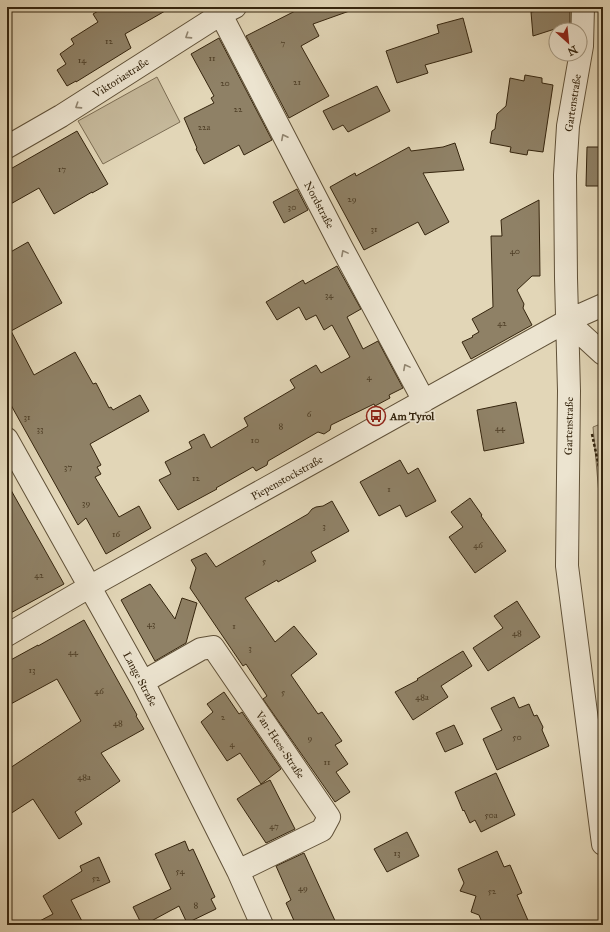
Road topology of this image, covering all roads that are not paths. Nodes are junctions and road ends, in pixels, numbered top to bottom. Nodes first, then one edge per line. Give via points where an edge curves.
1 (583, 7) edge
2 (224, 10) edge
3 (7, 147) edge
4 (603, 305) edge
5 (567, 321) junction
6 (603, 354) edge
7 (424, 401) junction
8 (7, 440) edge
9 (89, 587) junction
10 (7, 635) edge
11 (143, 682) junction
12 (603, 844) edge
13 (238, 871) junction
14 (256, 923) edge

1 - 5 street, Gartenstraße via 582,46 568,126 565,175
2 -> 3 street, Viktoriastraße via 62,116
7 -> 2 street, Nordstraße via 342,248
4 - 5 street, Piepenstockstraße
5 - 6 street
5 - 7 street, Piepenstockstraße
5 - 12 street, Gartenstraße via 570,391 567,566
7 - 9 street, Piepenstockstraße
8 - 9 street, Lange Straße
9 - 10 street, Piepenstockstraße
9 - 11 street, Lange Straße
11 - 13 street, Lange Straße
11 - 13 street, Van-Hees-Straße via 201,649 213,647 330,817 322,830
13 - 14 street, Lange Straße

